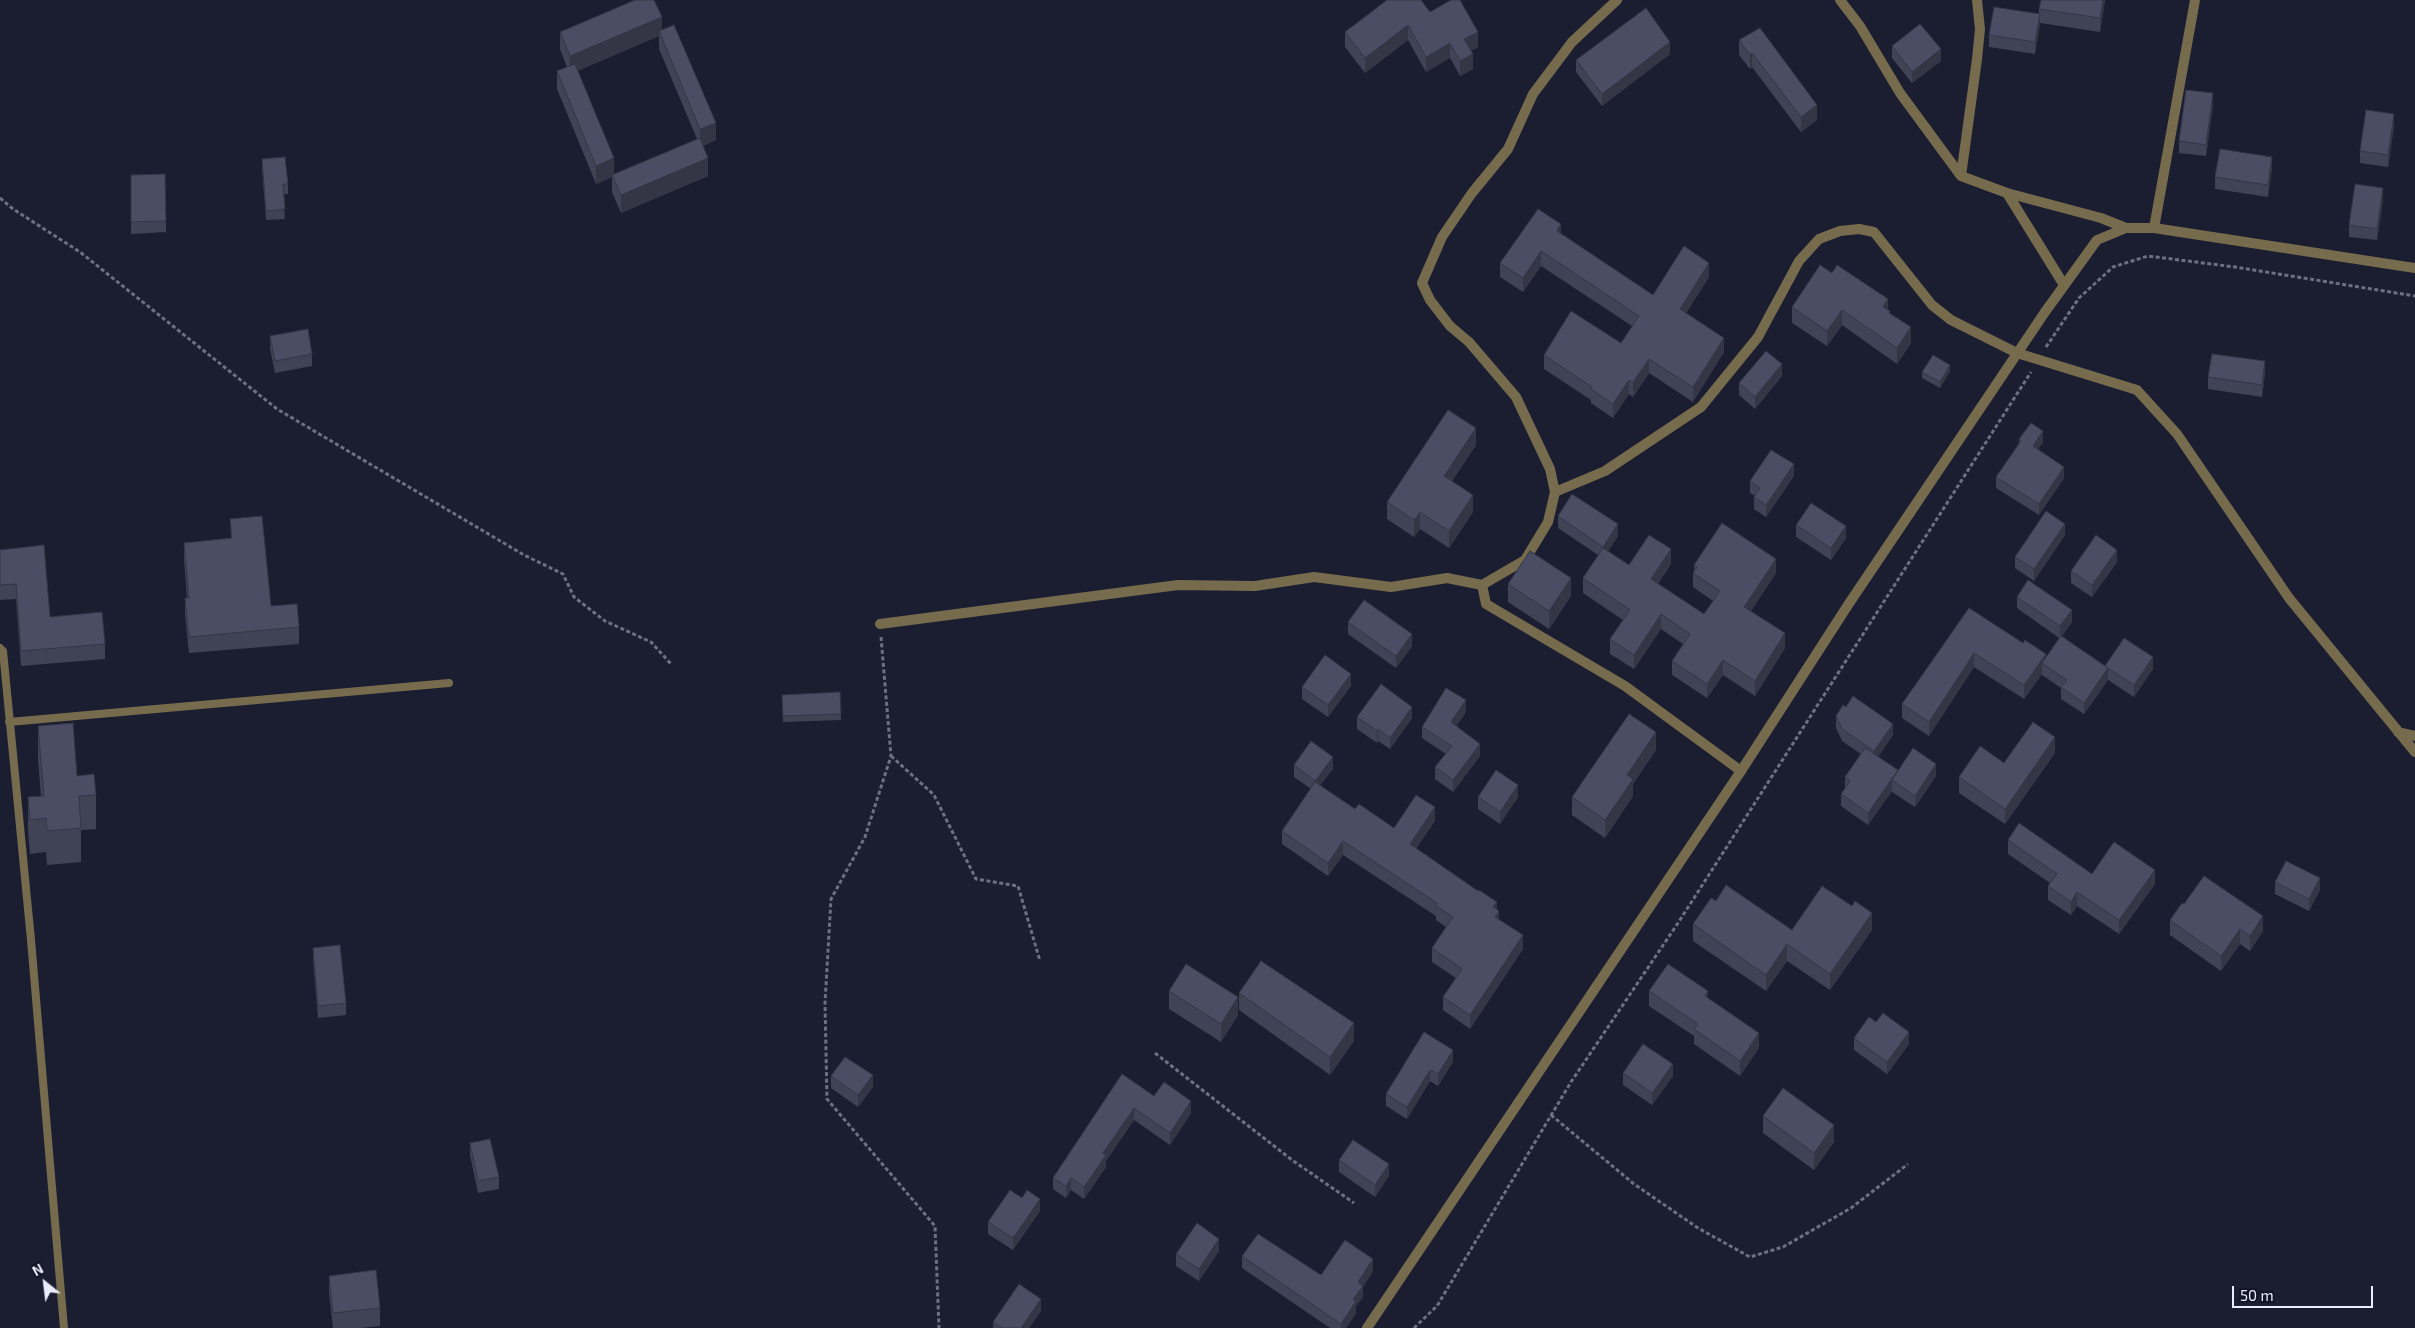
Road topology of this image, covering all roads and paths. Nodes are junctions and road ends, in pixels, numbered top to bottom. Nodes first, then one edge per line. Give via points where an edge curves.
1 (1617, 0) edge
2 (1840, 0) edge
3 (1977, 0) edge
4 (2195, 0) edge
5 (1961, 176) junction
6 (2008, 193) junction
7 (0, 198) edge
8 (2126, 228) junction
9 (2154, 228) junction
10 (2415, 268) edge
11 (2064, 285) junction
12 (2415, 296) edge
13 (2017, 353) junction
14 (2038, 359) junction
15 (1555, 492) junction
16 (1482, 585) junction
17 (880, 624) joint
18 (0, 648) edge
19 (671, 664) dead end
20 (449, 683) dead end
21 (9, 722) junction
22 (2398, 732) junction
23 (2415, 736) edge
24 (2415, 752) edge
25 (891, 756) junction
26 (1741, 770) junction
27 (1040, 961) dead end
28 (1155, 1053) dead end
29 (1551, 1116) junction
30 (1908, 1164) dead end
31 (1354, 1203) dead end
32 (64, 1328) edge
33 (939, 1328) edge
34 (1367, 1328) edge
35 (1414, 1328) edge

1 - 15 street via 1572,42 1533,94 1508,149 1442,237 1422,283 1430,300 1450,326 1469,342 1516,396 1550,469
2 - 5 street via 1860,26 1900,93
3 - 5 street via 1980,29
4 - 9 street
5 - 6 street
6 - 8 street via 2102,218
6 - 11 street
7 - 19 path via 80,252 277,409 524,556 563,574 574,597 605,621 651,642
8 - 9 street
8 - 11 street via 2097,240
9 - 10 street
11 - 13 street
12 - 14 path via 2148,256 2113,267 2079,298
13 - 14 street
13 - 15 street via 1951,320 1932,305 1874,232 1860,229 1840,231 1818,239 1799,261 1758,337 1701,407 1605,471
13 - 26 street
14 - 22 street via 2137,390 2177,434 2289,598
14 - 29 path
15 - 16 street via 1548,522 1525,560
16 - 17 street via 1447,578 1392,587 1314,577 1255,586 1178,585
16 - 26 street via 1486,604 1625,686
17 - 25 path
18 - 21 lane via 3,651
20 - 21 lane
21 - 32 lane
22 - 23 street
22 - 24 street
25 - 27 path via 934,796 976,878 1018,886
25 - 33 path via 865,836 831,899 825,1002 827,1099 935,1226
26 - 34 street
28 - 31 path via 1292,1160
29 - 30 path via 1634,1184 1698,1228 1750,1257 1783,1247 1851,1208
29 - 35 path via 1437,1306

